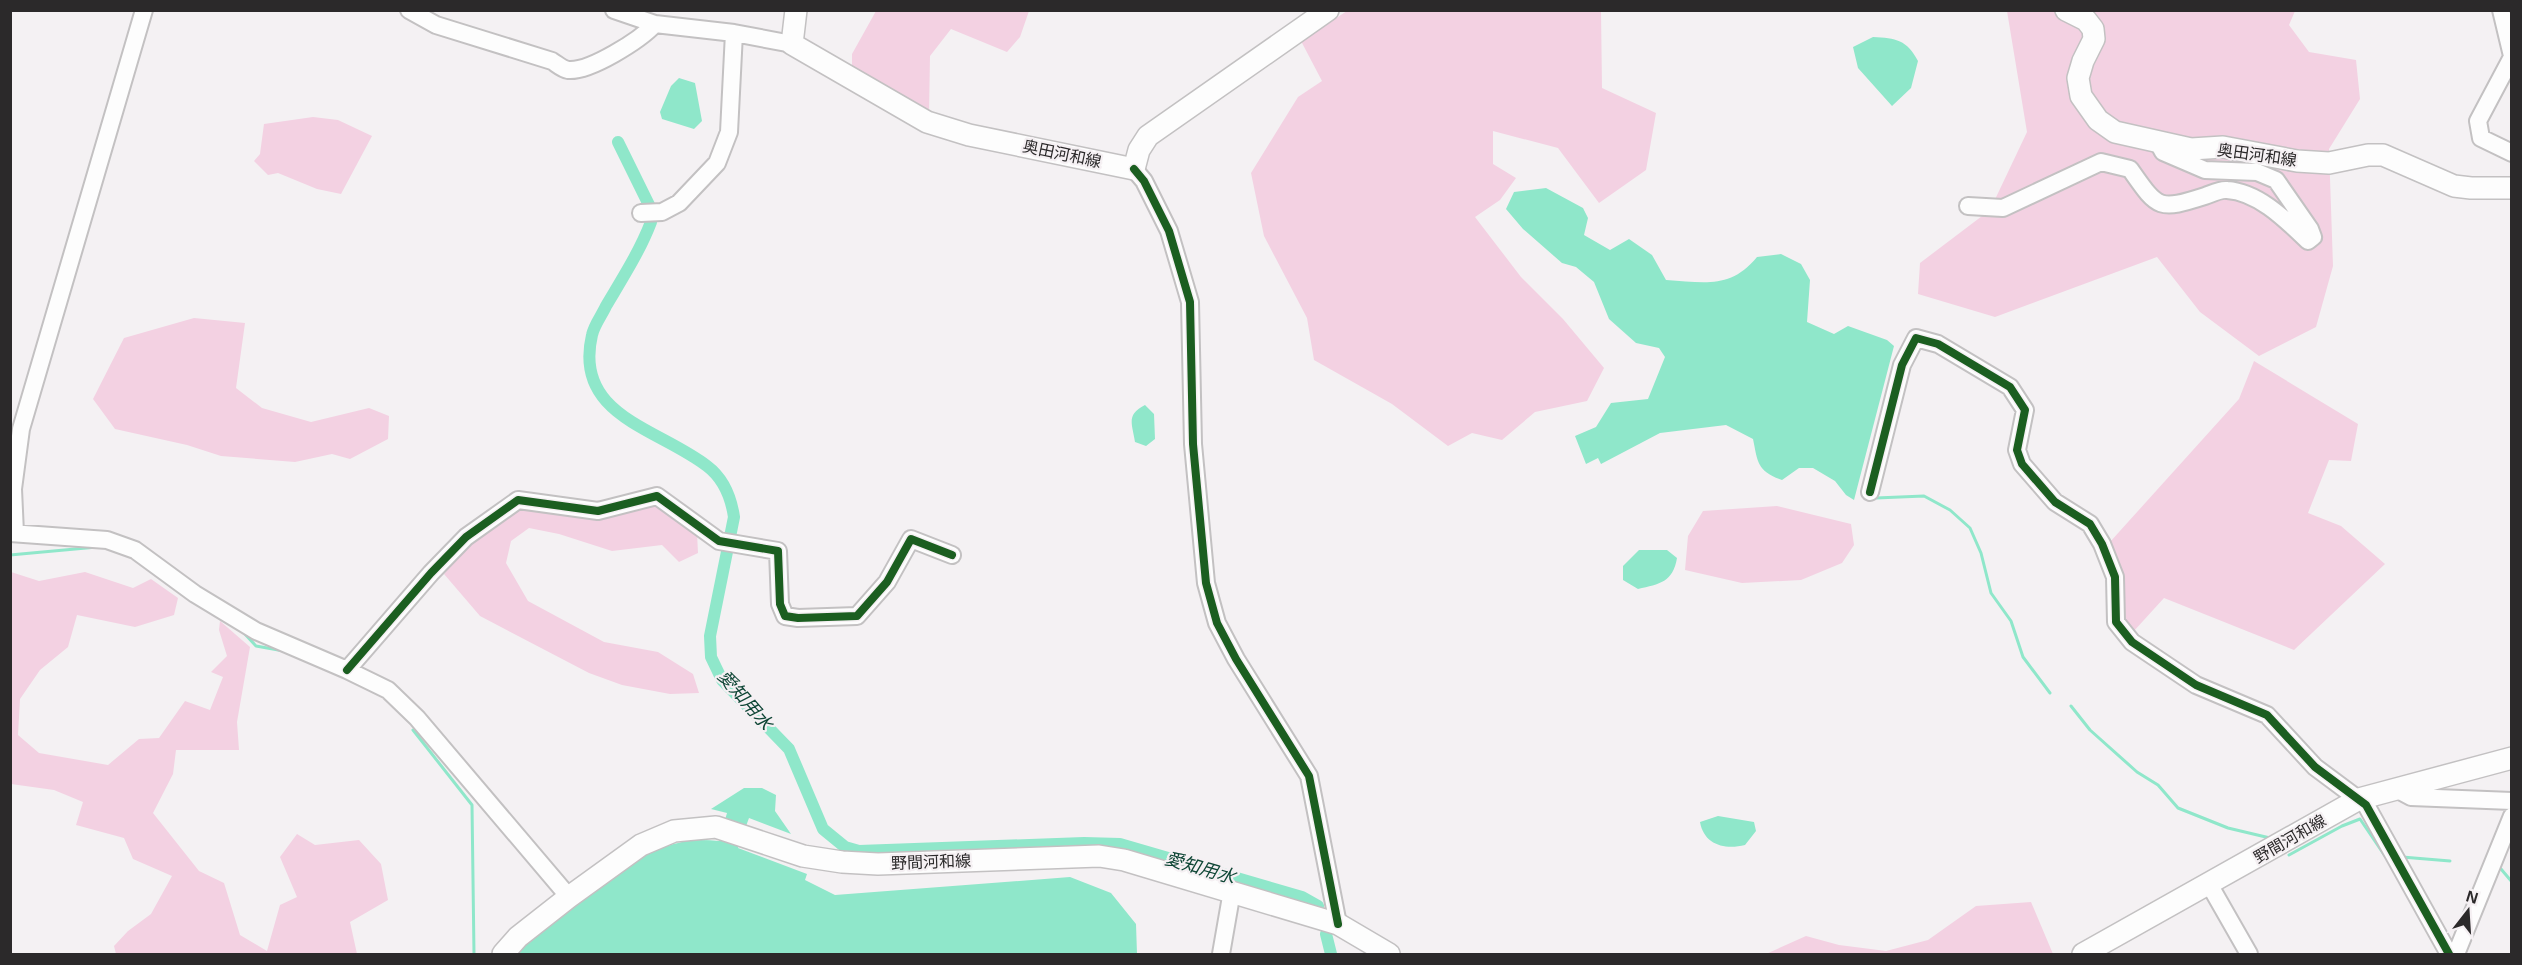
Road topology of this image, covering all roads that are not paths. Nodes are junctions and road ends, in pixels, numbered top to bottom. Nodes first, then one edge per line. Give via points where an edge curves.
1 (144, 10) edge
2 (409, 10) edge
3 (614, 10) edge
4 (796, 10) edge
5 (2066, 10) edge
6 (2500, 10) edge
7 (1315, 14) edge
8 (655, 24) junction
9 (734, 33) junction
10 (792, 44) junction
11 (2511, 56) edge
12 (2157, 141) junction
13 (2511, 153) edge
14 (1134, 170) junction
15 (2511, 188) edge
16 (1968, 206) dead end
17 (642, 213) dead end
18 (16, 430) edge
19 (1870, 492) dead end
20 (13, 533) edge
21 (952, 555) dead end
22 (348, 670) junction
23 (2511, 758) edge
24 (2396, 789) junction
25 (2359, 800) junction
26 (2511, 801) edge
27 (2511, 816) edge
28 (2209, 884) junction
29 (1232, 891) junction
30 (568, 897) junction
31 (1338, 924) junction
32 (502, 954) edge
33 (1221, 954) edge
34 (1389, 954) edge
35 (2083, 954) edge
36 (2249, 954) edge
37 (2449, 954) edge
38 (2456, 954) edge

1 - 18 street
2 - 8 street via 436,25 552,61 564,70 608,57
3 - 8 street
4 - 10 main road
5 - 12 main road, 奥田河和線 via 2086,20 2093,29 2094,39 2078,78 2081,96 2098,120 2115,132
6 - 11 street
7 - 14 main road via 1148,136
8 - 9 street
9 - 10 street
9 - 17 street via 729,132 717,163 679,203 662,212
10 - 14 main road, 奥田河和線 via 927,122 969,135
11 - 13 street via 2478,121 2481,138
12 - 15 main road, 奥田河和線 via 2191,149 2223,147 2329,163 2383,155 2454,186
12 - 16 street via 2163,152 2205,170 2257,172 2276,180 2313,237 2308,241 2253,197 2226,189 2171,207 2151,198 2130,169 2101,162 2003,208
14 - 31 street via 1144,181 1169,231 1190,302 1193,444 1206,583 1217,623 1236,659 1309,776
18 - 20 street
19 - 25 street via 1902,365 1916,338 1938,344 2010,387 2025,410 2017,450 2022,464 2055,502 2090,524 2115,577 2116,622 2132,642 2196,685 2268,715 2315,767
20 - 22 street via 107,540 135,550 195,594 256,631
21 - 22 street via 911,539 887,582 857,616 798,618 785,616 780,604 778,551 719,541 657,496 598,511 518,500 466,537 430,573
22 - 30 street via 388,690 417,718
23 - 24 main road, 野間河和線
24 - 25 main road, 野間河和線
24 - 26 street via 2412,797
25 - 28 main road, 野間河和線
25 - 37 street via 2366,805
27 - 38 street
28 - 35 main road, 野間河和線
28 - 36 street
29 - 30 main road, 野間河和線 via 1100,856 842,862 803,856 716,827 674,831 657,837
29 - 31 main road, 野間河和線
29 - 33 street
30 - 32 main road, 野間河和線
31 - 34 main road, 野間河和線

